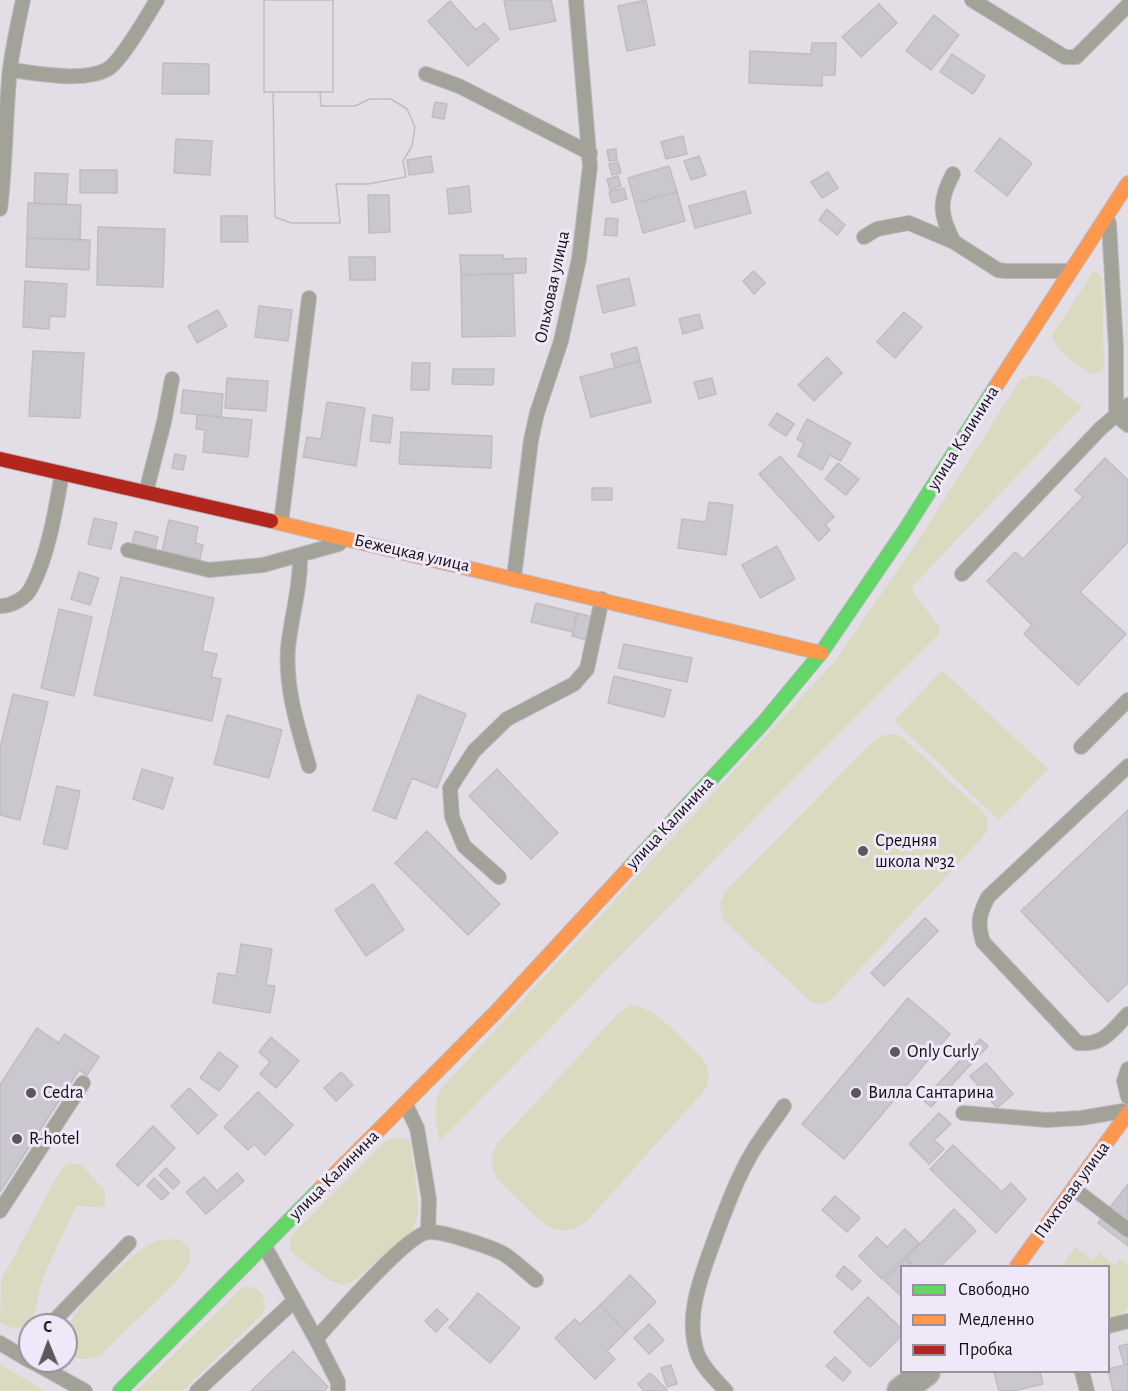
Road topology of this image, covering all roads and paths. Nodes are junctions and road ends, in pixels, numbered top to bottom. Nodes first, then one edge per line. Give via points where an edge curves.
1 (23, 0) edge
2 (157, 0) edge
3 (576, 0) edge
4 (972, 0) edge
5 (1128, 5) edge
6 (10, 70) junction
7 (426, 74) dead end
8 (3, 133) edge
9 (590, 153) junction
10 (953, 174) dead end
11 (1128, 183) edge
12 (0, 209) edge
13 (1109, 212) junction
14 (864, 237) dead end
15 (954, 242) junction
16 (1069, 271) junction
17 (309, 298) dead end
18 (172, 379) dead end
19 (1128, 405) edge
20 (1116, 415) junction
21 (1128, 425) edge
22 (0, 459) edge
23 (62, 473) junction
24 (146, 492) junction
25 (281, 523) junction
26 (357, 540) junction
27 (128, 550) dead end
28 (300, 555) junction
29 (962, 574) dead end
30 (514, 578) junction
31 (603, 599) junction
32 (0, 606) edge
33 (821, 653) junction
34 (1128, 700) edge
35 (1081, 747) dead end
36 (309, 766) dead end
37 (1128, 766) edge
38 (499, 877) dead end
39 (1128, 1014) edge
40 (1128, 1069) edge
41 (83, 1083) dead end
42 (1128, 1097) edge
43 (406, 1105) junction
44 (784, 1106) dead end
45 (1128, 1112) edge
46 (963, 1113) dead end
47 (1074, 1189) junction
48 (0, 1210) edge
49 (1128, 1230) edge
50 (428, 1232) junction
51 (129, 1243) dead end
52 (264, 1245) junction
53 (1018, 1265) edge
54 (536, 1280) dead end
55 (294, 1301) junction
56 (62, 1313) edge
57 (1128, 1321) edge
58 (1110, 1326) edge
59 (316, 1339) junction
60 (0, 1343) edge
61 (18, 1351) edge
62 (56, 1373) edge
63 (924, 1373) edge
64 (1082, 1373) edge
65 (85, 1391) edge
66 (120, 1391) edge
67 (196, 1391) edge
68 (338, 1391) edge
69 (726, 1391) edge
70 (901, 1391) edge
71 (1087, 1391) edge

1 - 6 lane
2 - 6 lane via 126,49 108,69 86,76
3 - 9 lane, Ольховая улица
4 - 5 lane via 1065,57 1076,57
6 - 8 lane
7 - 9 lane via 459,86
8 - 12 lane
9 - 30 lane, Ольховая улица via 579,259 561,341 537,413
10 - 15 lane via 942,202 946,226
11 - 13 main road, улица Калинина
13 - 16 main road, улица Калинина
13 - 20 lane
14 - 15 lane via 877,229 909,223
15 - 16 lane via 998,270
16 - 33 main road, улица Калинина via 905,530
17 - 25 lane
18 - 24 lane
19 - 20 lane
20 - 21 lane
20 - 29 lane
22 - 23 main road, Бежецкая улица
23 - 24 main road, Бежецкая улица
23 - 32 lane via 44,553 31,589 21,599
24 - 25 main road, Бежецкая улица
25 - 26 main road, Бежецкая улица
26 - 28 lane
26 - 30 main road, Бежецкая улица
27 - 28 lane via 209,570 262,565
28 - 36 lane via 288,649 291,702
30 - 31 main road, Бежецкая улица
31 - 33 main road, Бежецкая улица
31 - 38 lane via 587,669 574,684 507,719 474,751 450,788 452,817 464,846
33 - 43 main road, улица Калинина via 755,731
34 - 35 lane
37 - 39 lane via 988,897 978,928 983,942 1078,1043 1102,1041
40 - 42 lane via 1124,1081
41 - 48 lane
43 - 50 lane via 417,1128 429,1199
43 - 52 main road, улица Калинина
44 - 69 lane via 734,1187 700,1280 693,1334 699,1356
45 - 46 lane via 1047,1120
45 - 47 main road, Пихтовая улица
47 - 49 lane
47 - 53 main road, Пихтовая улица
50 - 54 lane via 460,1238 503,1254
50 - 59 lane via 412,1240 369,1280
51 - 56 lane
52 - 55 lane
52 - 66 main road, улица Калинина
55 - 59 lane
55 - 67 lane
57 - 58 lane
59 - 68 lane via 338,1382
60 - 61 lane
62 - 65 lane
63 - 70 street
64 - 71 lane

